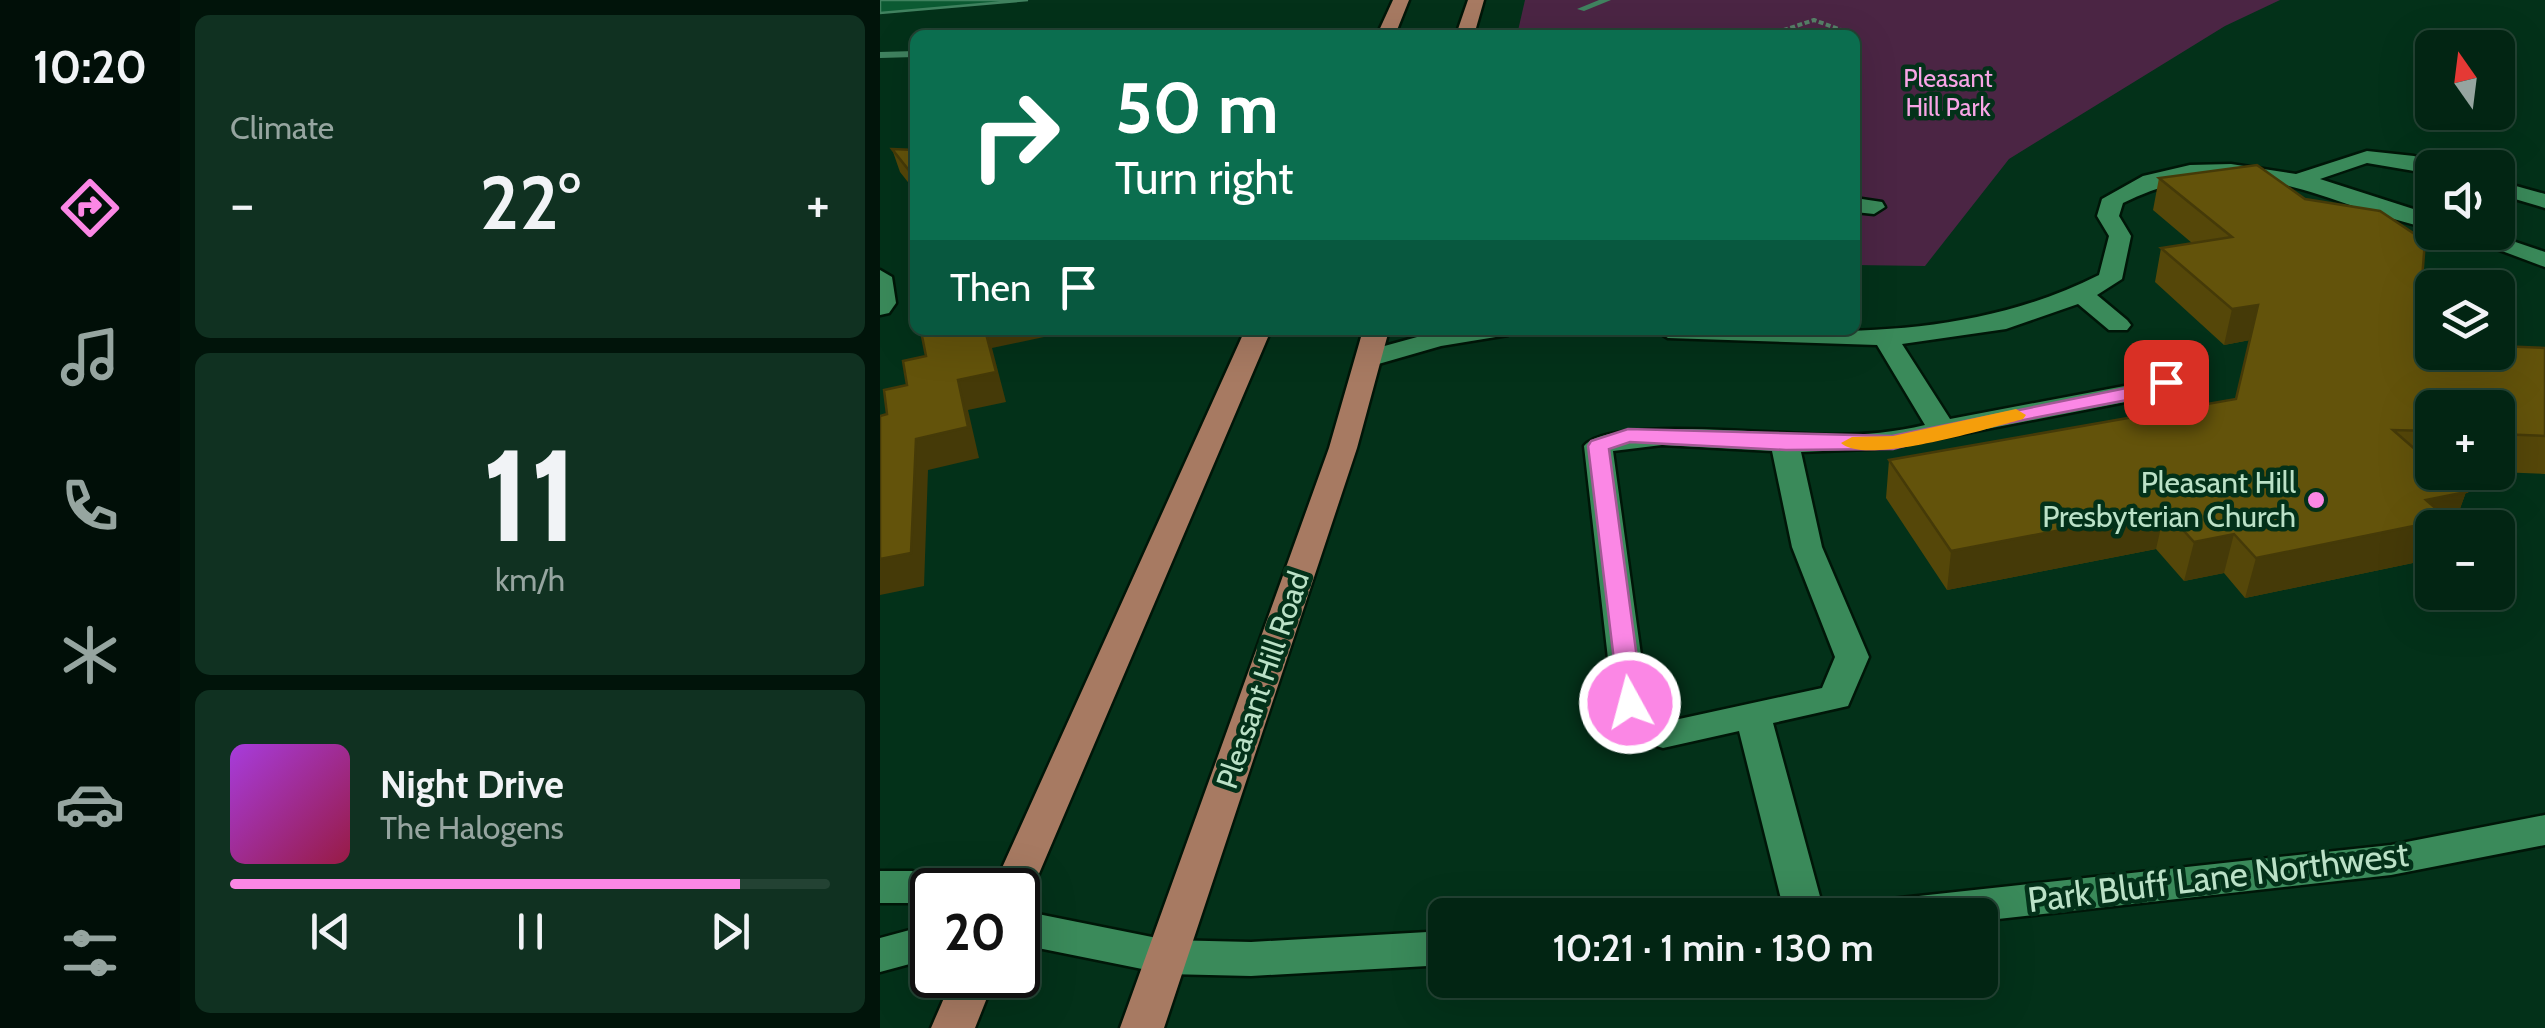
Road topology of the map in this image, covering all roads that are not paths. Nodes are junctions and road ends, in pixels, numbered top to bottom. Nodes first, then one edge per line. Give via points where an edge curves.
1 (1401, 0) edge
2 (1476, 0) edge
3 (1388, 30) edge
4 (1466, 30) edge
5 (2415, 163) edge
6 (2302, 178) junction
7 (2515, 192) edge
8 (2545, 201) edge
9 (2415, 216) edge
10 (2515, 250) edge
11 (2545, 260) edge
12 (880, 278) edge
13 (2083, 296) junction
14 (880, 308) edge
15 (2118, 325) dead end
16 (1256, 335) edge
17 (1465, 335) edge
18 (1804, 335) edge
19 (1886, 338) junction
20 (1372, 345) edge
21 (2150, 357) dead end
22 (1942, 429) junction
23 (1786, 443) junction
24 (1753, 715) junction
25 (2545, 830) edge
26 (1022, 868) edge
27 (880, 887) edge
28 (910, 887) edge
29 (1801, 898) edge
30 (1998, 903) edge
31 (1040, 931) edge
32 (910, 947) edge
33 (1428, 949) edge
34 (880, 955) edge
35 (1167, 956) junction
36 (965, 998) edge
37 (953, 1028) edge
38 (1142, 1028) edge

1 - 3 highway
2 - 4 highway
5 - 6 street via 2372,153
6 - 9 street
6 - 13 street via 2231,171 2136,185 2113,199 2108,216 2120,236 2110,279
7 - 8 street
10 - 11 street
12 - 14 street
13 - 15 street
13 - 19 street via 2027,319
16 - 26 highway
17 - 20 street
18 - 19 street
19 - 22 street
20 - 35 highway, Pleasant Hill Road via 1343,448
21 - 22 street via 2166,382
22 - 23 street via 1893,443
23 - 24 street via 1807,546 1852,657 1836,697
23 - 24 street via 1628,435 1598,446 1630,703 1663,735
24 - 29 street
25 - 30 street, Park Bluff Lane Northwest via 2391,860
27 - 28 street
31 - 35 street
32 - 34 street
33 - 35 street via 1251,959
35 - 38 highway, Pleasant Hill Road
36 - 37 highway

